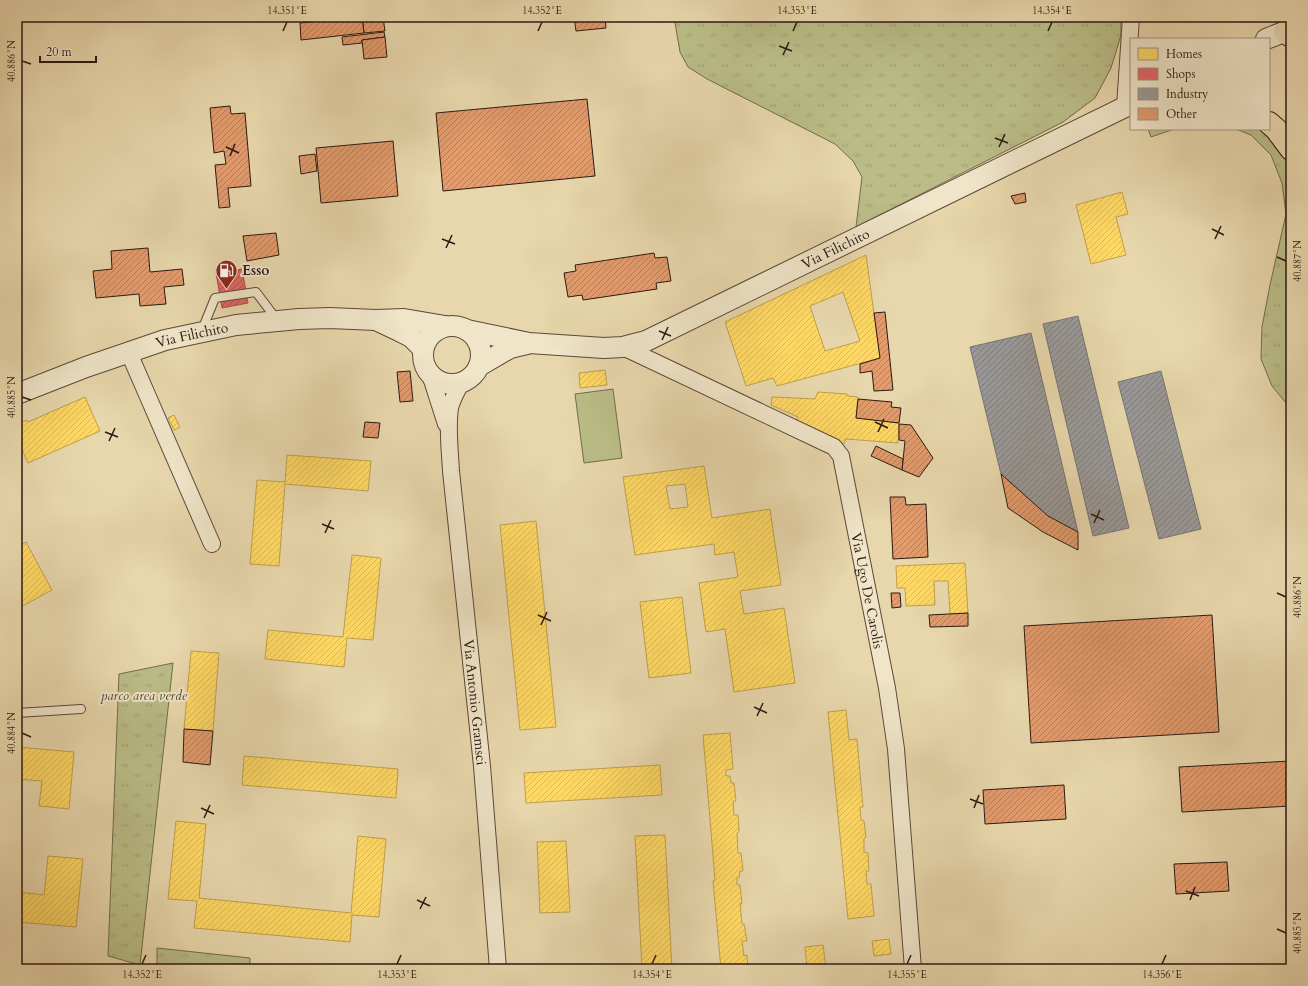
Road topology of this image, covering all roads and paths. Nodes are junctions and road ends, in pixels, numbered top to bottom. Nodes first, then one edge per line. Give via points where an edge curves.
1 (1131, 17) edge
2 (1130, 38) edge
3 (1130, 46) edge
4 (1128, 105) edge
5 (1270, 124) edge
6 (1291, 149) edge
7 (376, 320) junction
8 (278, 321) junction
9 (445, 326) junction
10 (468, 330) junction
11 (201, 333) junction
12 (529, 343) junction
13 (623, 347) junction
14 (423, 349) junction
15 (129, 353) junction
16 (479, 366) junction
17 (430, 374) junction
18 (461, 383) junction
19 (17, 394) edge
20 (450, 437) junction
21 (212, 544) dead end
22 (81, 709) dead end
23 (17, 713) edge
24 (498, 969) edge
25 (913, 969) edge

1 - 2 street
3 - 4 street
4 - 13 street, Via Filichito via 646,341
5 - 6 highway
7 - 8 street, Via Filichito via 330,318
7 - 9 street, Via Filichito via 404,319
7 - 14 street, Via Filichito via 410,337
8 - 11 street, Via Filichito via 236,325
8 - 11 lane via 256,292 215,298
9 - 10 street via 458,326
9 - 14 street via 435,330 428,337
10 - 12 street, Via Filichito
10 - 16 street via 480,346
11 - 15 street, Via Filichito via 165,340
12 - 13 street, Via Filichito
12 - 16 street, Via Filichito via 510,348
13 - 25 street, Via Ugo De Carolis via 834,447 841,456 887,688 896,750
14 - 17 street via 423,363
15 - 19 street, Via Filichito
15 - 21 street
16 - 18 street via 470,378
17 - 18 street via 445,383
17 - 20 street, Via Antonio Gramsci
18 - 20 street, Via Antonio Gramsci via 450,408
20 - 24 street, Via Antonio Gramsci
22 - 23 lane

